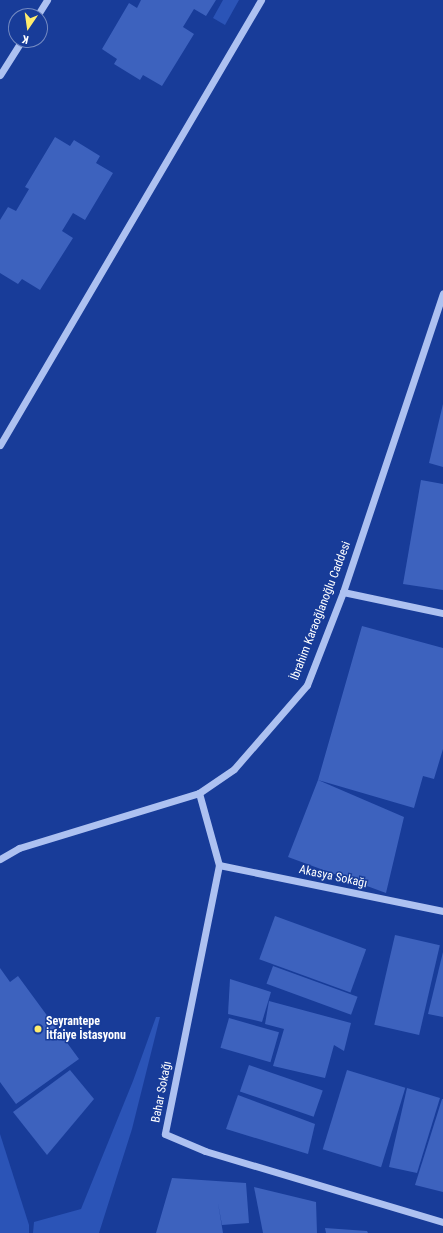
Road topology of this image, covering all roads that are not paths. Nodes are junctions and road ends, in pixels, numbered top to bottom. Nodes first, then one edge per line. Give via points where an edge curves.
1 (261, 0) edge
2 (17, 48) edge
3 (0, 75) edge
4 (443, 293) edge
5 (441, 305) edge
6 (0, 445) edge
7 (343, 592) junction
8 (443, 613) edge
9 (199, 792) junction
10 (0, 859) edge
11 (219, 865) junction
12 (443, 911) edge
13 (443, 1222) edge

1 - 6 street
2 - 3 street
4 - 5 street, İbrahim Karaoğlanoğlu Caddesi
5 - 7 street, İbrahim Karaoğlanoğlu Caddesi
7 - 8 street
7 - 9 street, İbrahim Karaoğlanoğlu Caddesi via 307,685 234,769
9 - 10 street, İbrahim Karaoğlanoğlu Caddesi via 19,848
9 - 11 street, Bahar Sokağı
11 - 12 street, Akasya Sokağı
11 - 13 street, Bahar Sokağı via 165,1134 204,1151

